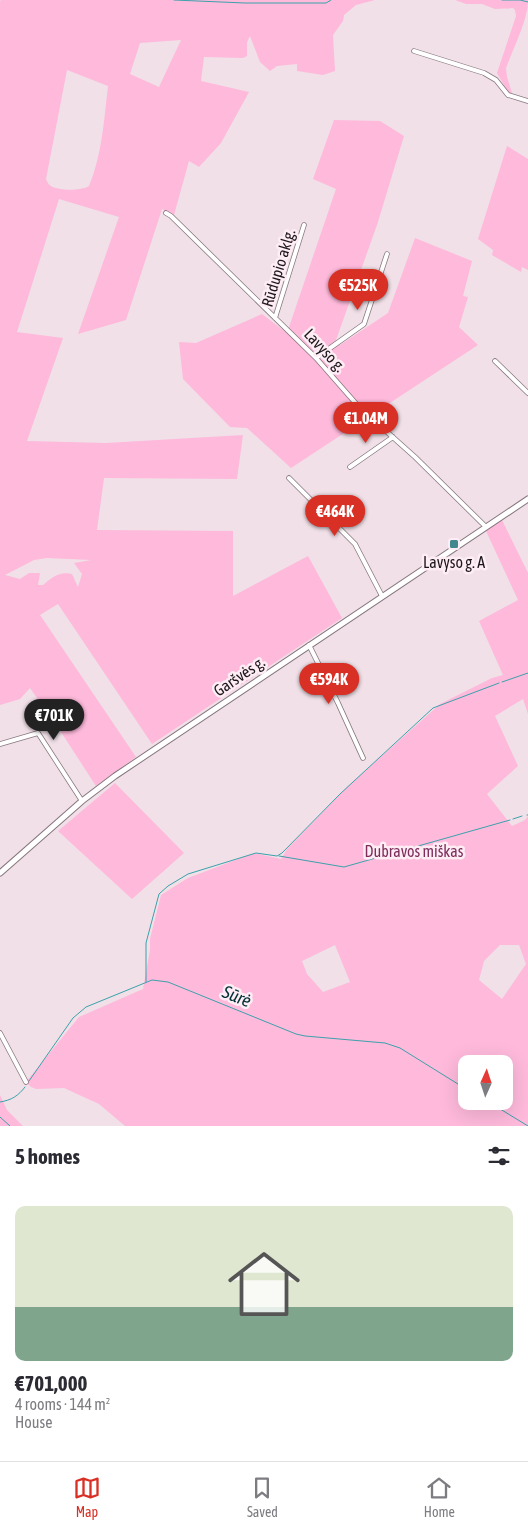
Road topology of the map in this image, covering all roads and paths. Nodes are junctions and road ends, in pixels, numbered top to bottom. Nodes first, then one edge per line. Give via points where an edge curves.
1 (414, 51) dead end
2 (528, 101) edge
3 (166, 213) dead end
4 (304, 225) dead end
5 (387, 254) dead end
6 (275, 318) junction
7 (316, 358) junction
8 (495, 361) dead end
9 (528, 393) edge
10 (393, 437) junction
11 (350, 467) dead end
12 (289, 478) dead end
13 (528, 499) edge
14 (486, 527) junction
15 (382, 596) junction
16 (309, 644) junction
17 (0, 744) edge
18 (363, 758) dead end
19 (82, 802) junction
20 (0, 873) edge
21 (0, 1033) edge
22 (26, 1082) dead end

1 - 2 street via 484,72 496,80 508,95
3 - 6 street, Lavyso g.
4 - 6 street, Rūdupio aklg.
5 - 7 street via 364,324
6 - 7 street, Lavyso g.
7 - 10 street, Lavyso g. via 359,407
8 - 9 street
10 - 11 street
10 - 14 street, Lavyso g.
12 - 15 street via 355,544
13 - 14 main road, Garšvės g.
14 - 15 main road, Garšvės g.
15 - 16 main road, Garšvės g.
16 - 18 street
16 - 19 main road, Garšvės g. via 114,776
17 - 19 street via 38,733
19 - 20 main road, Garšvės g.
21 - 22 street

